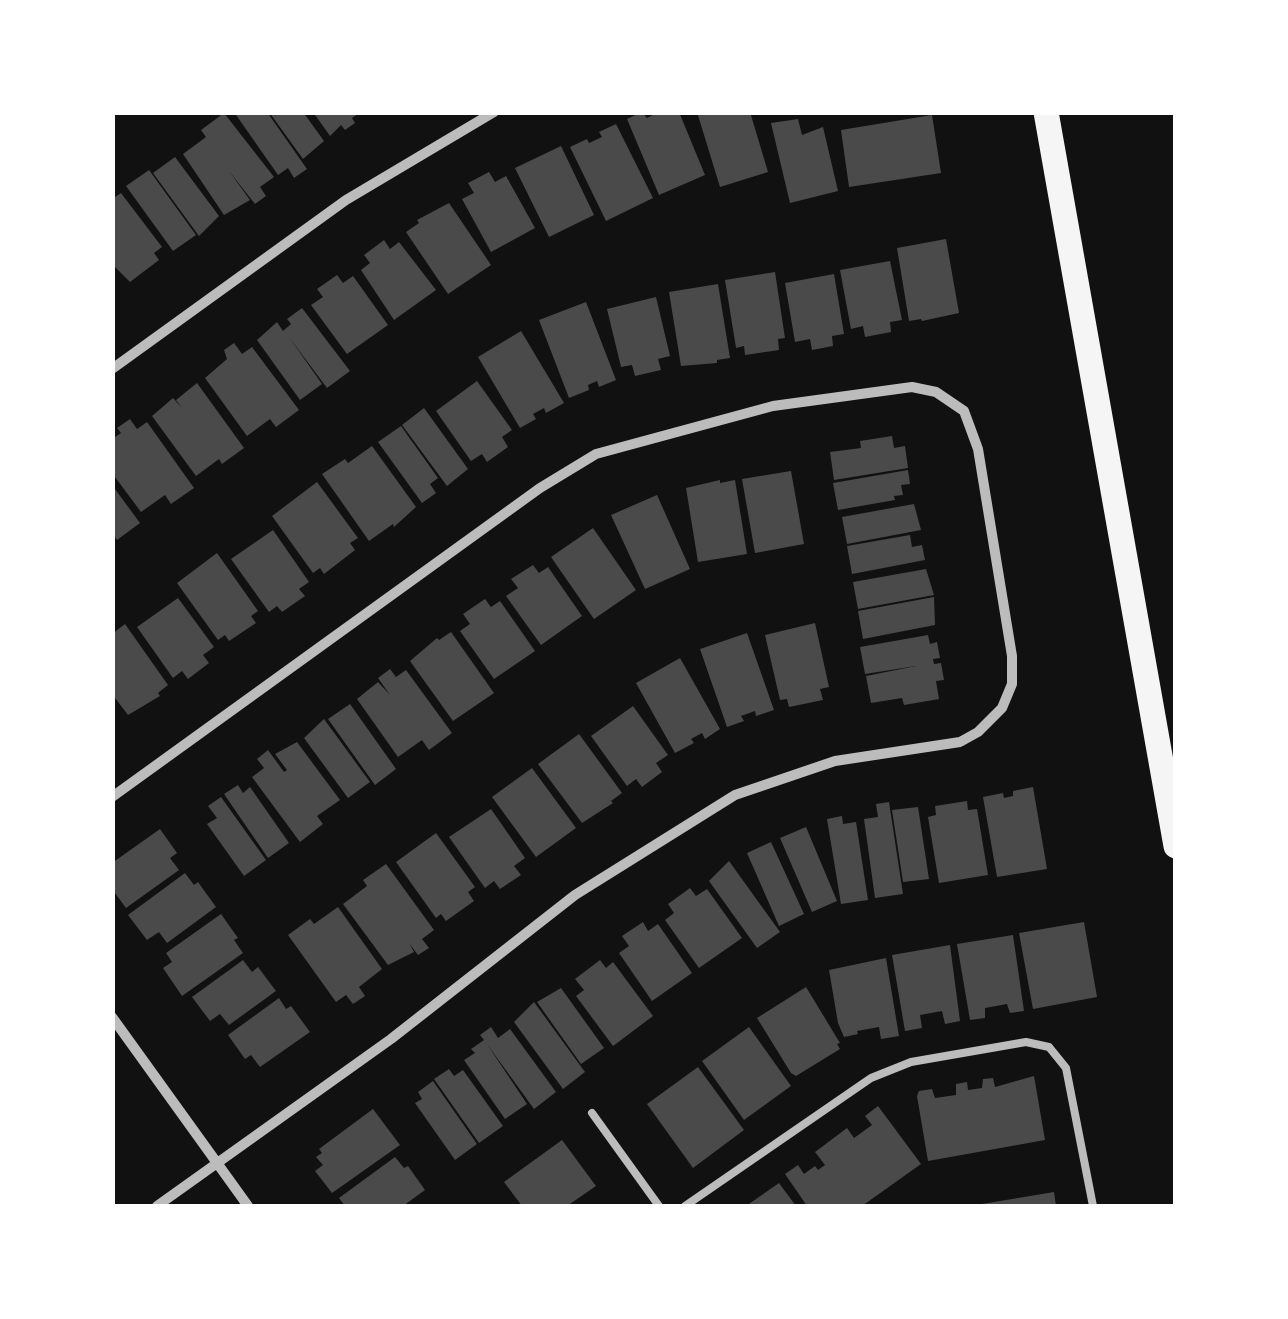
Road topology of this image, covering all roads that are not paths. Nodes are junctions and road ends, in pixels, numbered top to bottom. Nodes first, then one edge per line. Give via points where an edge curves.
1 (494, 112) edge
2 (1046, 112) edge
3 (112, 368) edge
4 (112, 797) edge
5 (1175, 838) edge
6 (112, 1017) edge
7 (592, 1112) dead end
8 (218, 1164) junction
9 (158, 1206) edge
10 (248, 1206) edge
11 (659, 1206) edge
12 (685, 1206) edge
13 (1092, 1206) edge

1 - 3 street via 346,200
2 - 5 main road
4 - 8 street via 596,454 773,406 912,387 936,392 964,411 978,450 1012,656 1012,684 1002,708 960,742 836,761 735,795 575,895
6 - 8 street
7 - 11 lane
8 - 9 street
8 - 10 street
12 - 13 lane via 870,1078 921,1060 1026,1042 1048,1047 1066,1068

